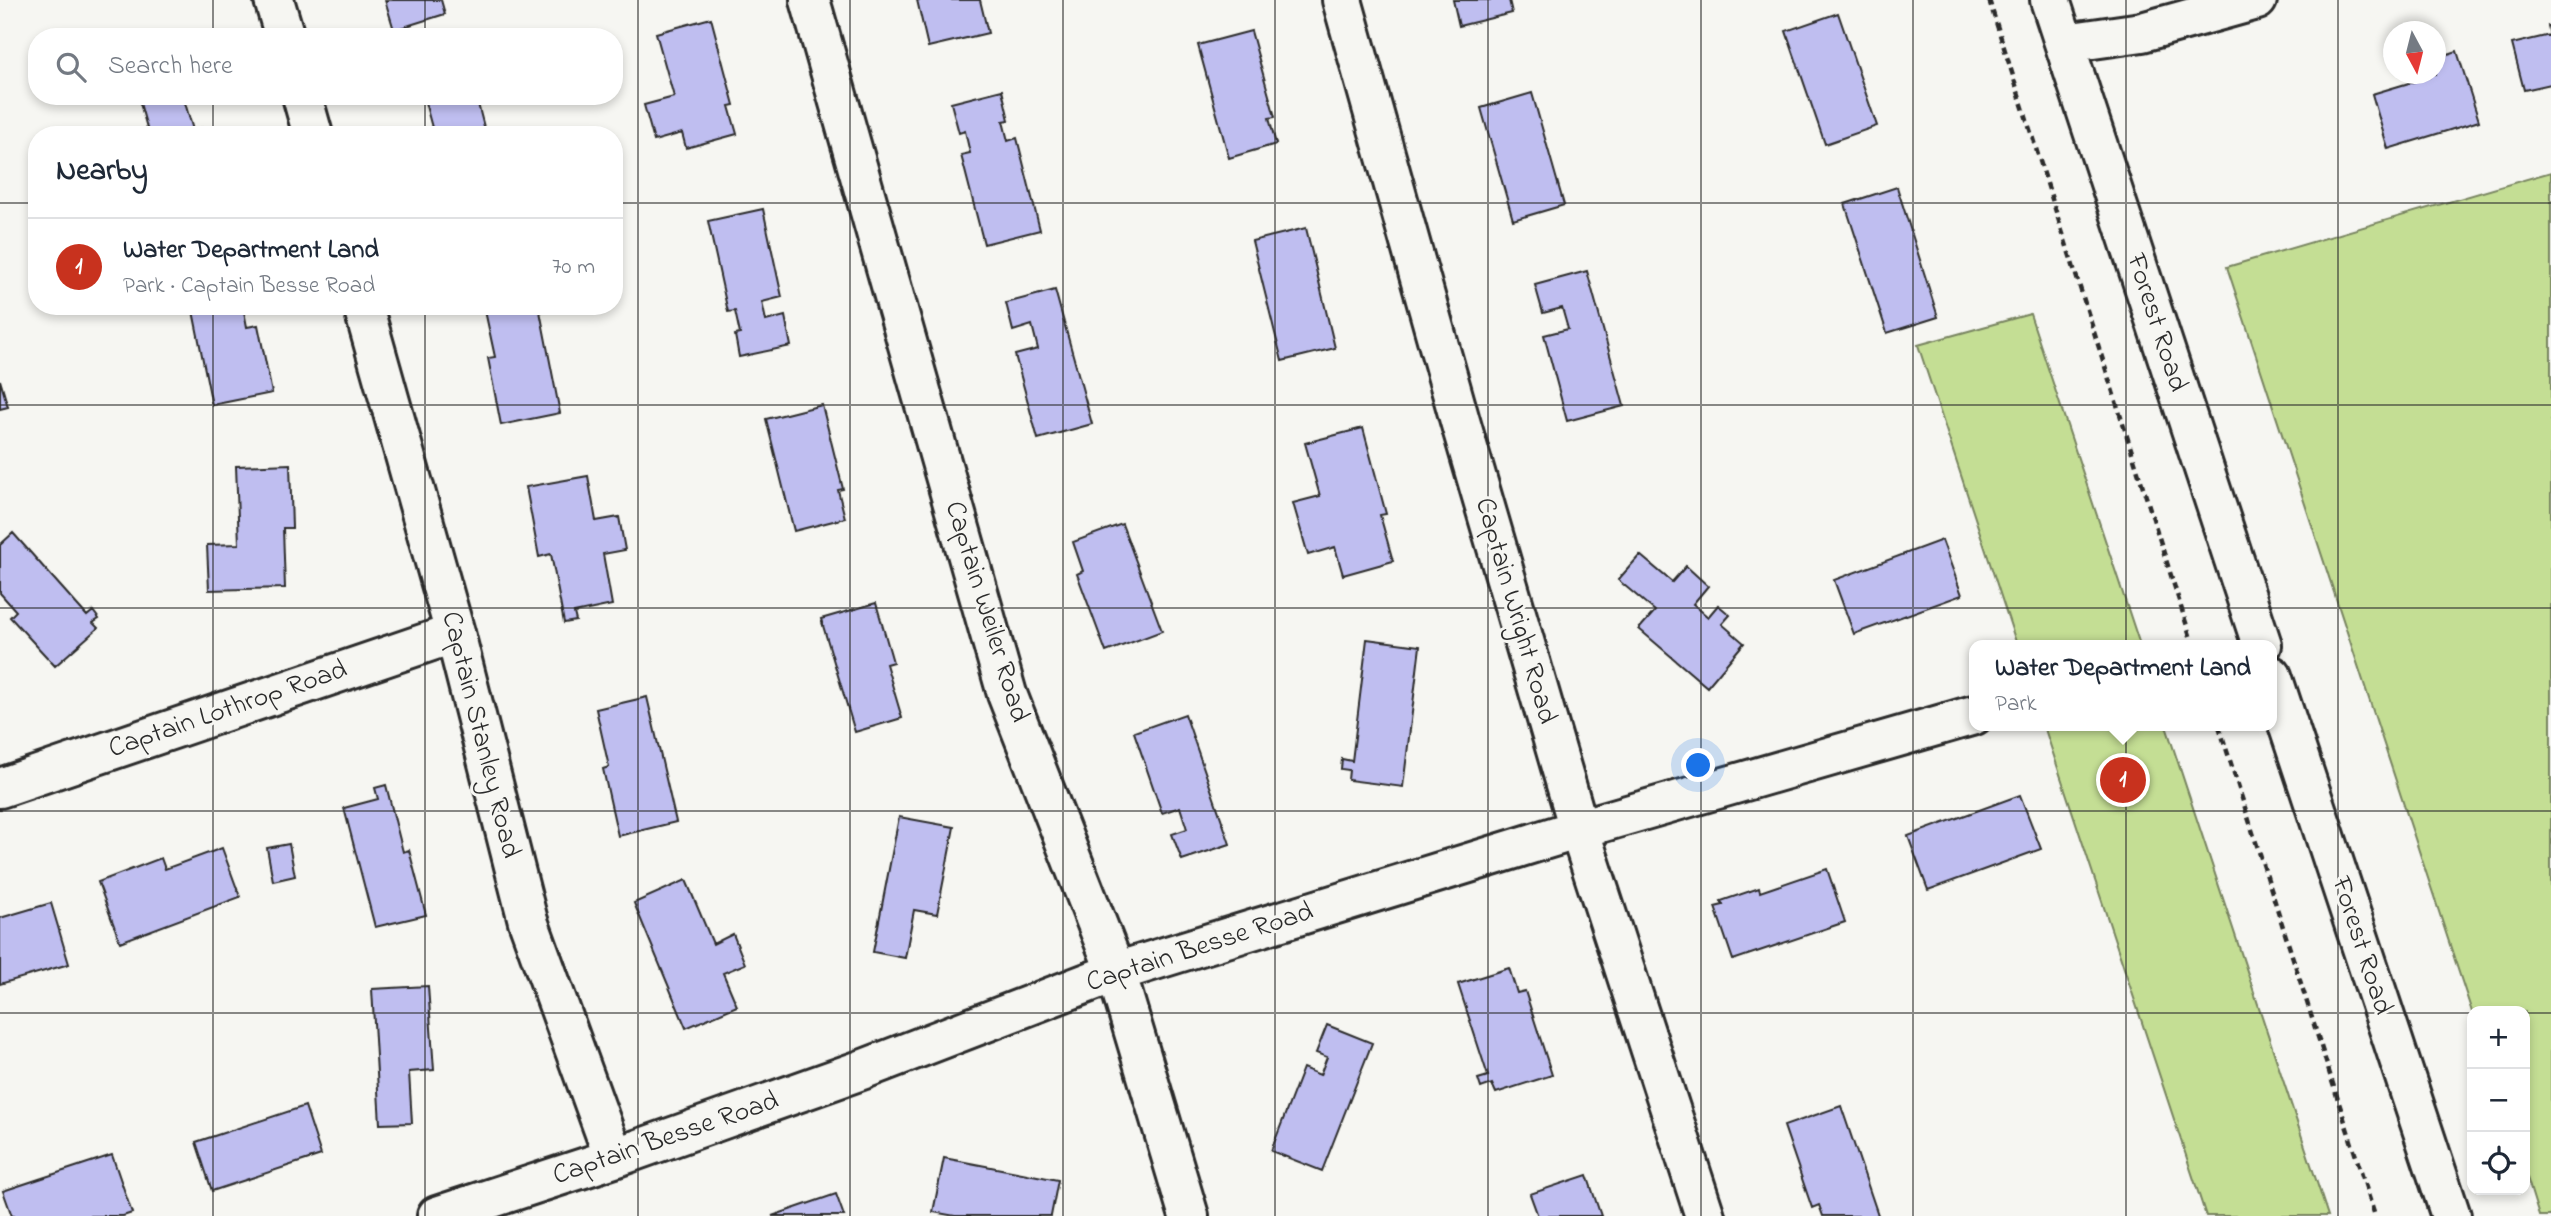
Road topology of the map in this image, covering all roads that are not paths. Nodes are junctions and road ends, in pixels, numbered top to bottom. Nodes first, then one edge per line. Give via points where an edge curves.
1 (274, 0) edge
2 (810, 0) edge
3 (1342, 0) edge
4 (2050, 0) edge
5 (2256, 0) edge
6 (282, 28) edge
7 (2065, 43) junction
8 (305, 105) edge
9 (310, 126) edge
10 (366, 315) edge
11 (455, 633) junction
12 (2260, 640) edge
13 (2277, 691) edge
14 (1969, 716) edge
15 (0, 788) edge
16 (1579, 829) junction
17 (1116, 972) junction
18 (614, 1158) junction
19 (438, 1216) edge
20 (1189, 1216) edge
21 (1705, 1216) edge
22 (2451, 1216) edge

1 - 6 street
2 - 17 street, Captain Weiler Road via 1007,694
3 - 16 street, Captain Wright Road
4 - 7 street, Forest Road
5 - 7 street via 2142,32
7 - 12 street, Forest Road
8 - 9 street
10 - 11 street, Captain Stanley Road
11 - 15 street, Captain Lothrop Road
11 - 18 street, Captain Stanley Road via 528,921
13 - 22 street, Forest Road
14 - 16 street, Captain Besse Road
16 - 17 street, Captain Besse Road
16 - 21 street, Captain Wright Road
17 - 18 street, Captain Besse Road
17 - 20 street, Captain Weiler Road
18 - 19 street, Captain Besse Road

